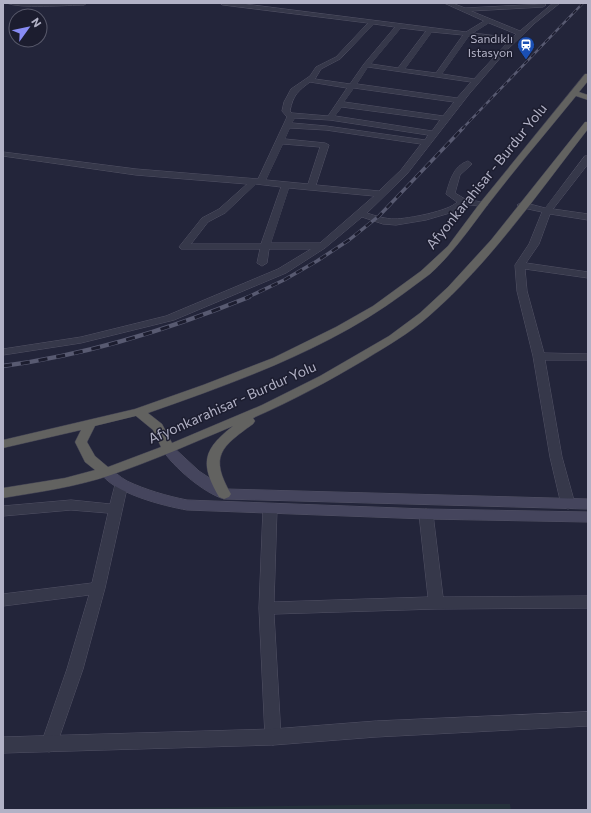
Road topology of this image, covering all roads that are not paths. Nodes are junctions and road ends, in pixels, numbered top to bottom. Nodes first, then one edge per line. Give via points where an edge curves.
1 (10, 3) edge
2 (84, 3) edge
3 (223, 3) edge
4 (458, 3) edge
5 (448, 4) edge
6 (548, 4) edge
7 (464, 9) junction
8 (488, 20) junction
9 (373, 22) junction
10 (400, 25) junction
11 (431, 29) junction
12 (468, 34) junction
13 (517, 37) junction
14 (366, 65) junction
15 (400, 70) junction
16 (437, 76) junction
17 (309, 80) junction
18 (586, 80) edge
19 (476, 81) junction
20 (352, 86) junction
21 (574, 93) junction
22 (588, 98) edge
23 (460, 101) junction
24 (339, 104) junction
25 (289, 115) junction
26 (330, 118) junction
27 (446, 119) junction
28 (288, 125) junction
29 (587, 127) edge
30 (435, 134) junction
31 (282, 141) junction
32 (428, 143) junction
33 (3, 154) edge
34 (588, 158) edge
35 (468, 164) dead end
36 (258, 182) junction
37 (286, 185) junction
38 (311, 187) junction
39 (381, 194) junction
40 (462, 201) junction
41 (483, 205) junction
42 (522, 205) junction
43 (547, 211) junction
44 (360, 214) junction
45 (588, 216) edge
46 (265, 246) junction
47 (322, 246) junction
48 (262, 263) dead end
49 (520, 265) junction
50 (588, 275) edge
51 (3, 352) edge
52 (539, 356) junction
53 (588, 357) edge
54 (266, 408) junction
55 (138, 412) junction
56 (89, 425) junction
57 (3, 444) edge
58 (168, 449) junction
59 (106, 472) junction
60 (122, 484) junction
61 (3, 493) edge
62 (224, 494) junction
63 (568, 504) junction
64 (588, 504) edge
65 (116, 509) junction
66 (270, 509) junction
67 (3, 511) edge
68 (426, 514) junction
69 (588, 517) edge
70 (98, 588) junction
71 (3, 600) edge
72 (588, 602) edge
73 (436, 603) junction
74 (266, 608) junction
75 (588, 719) edge
76 (273, 737) junction
77 (49, 744) junction
78 (3, 745) edge

1 - 2 street
3 - 9 street
4 - 5 street
5 - 7 street
6 - 7 street
6 - 13 street
7 - 8 street
8 - 12 street
8 - 13 street
9 - 10 street
9 - 17 street via 338,58 318,68
10 - 11 street
10 - 14 street
11 - 12 street
11 - 15 street
12 - 13 street
12 - 16 street
13 - 19 street
14 - 15 street
14 - 20 street
15 - 16 street
16 - 19 street
17 - 20 street
17 - 25 street via 294,91 286,111
18 - 21 highway, Afyonkarahisar - Burdur Yolu
19 - 23 street
20 - 23 street
20 - 24 street
21 - 22 highway
21 - 41 highway, Afyonkarahisar - Burdur Yolu
23 - 27 street
24 - 26 street
24 - 27 street
25 - 26 street
25 - 28 street via 291,117
26 - 30 street
27 - 30 street
28 - 31 street
28 - 32 street
29 - 42 highway, Afyonkarahisar - Burdur Yolu
30 - 32 street
31 - 36 street
31 - 38 street via 325,145
32 - 39 street via 404,172
33 - 36 street via 136,172
34 - 43 street
35 - 40 street via 456,174 450,194
36 - 37 street
36 - 46 street via 222,211 205,220 184,247
37 - 38 street
37 - 46 street
38 - 39 street
39 - 44 street
40 - 41 street
40 - 44 street via 457,208 396,222
41 - 55 highway, Afyonkarahisar - Burdur Yolu via 440,260 377,308 340,330 277,360
42 - 43 street
42 - 54 highway, Afyonkarahisar - Burdur Yolu via 475,264 424,315 393,338 324,380
43 - 45 street
43 - 49 street via 534,244
44 - 47 street
46 - 47 street
46 - 48 street
47 - 51 street via 282,271 170,318 81,340
49 - 50 street
49 - 52 street via 522,291
52 - 53 street
52 - 63 street via 556,457
54 - 58 highway, Afyonkarahisar - Burdur Yolu
54 - 62 highway via 225,438 215,453 211,467 216,482
55 - 56 highway, Afyonkarahisar - Burdur Yolu
55 - 58 highway via 153,420 162,432
56 - 57 highway, Afyonkarahisar - Burdur Yolu
56 - 59 highway via 81,442 90,459
58 - 59 highway, Afyonkarahisar - Burdur Yolu
58 - 62 main road via 206,485
59 - 60 main road
59 - 61 highway, Afyonkarahisar - Burdur Yolu via 65,483
60 - 65 street
60 - 66 main road via 165,501 187,505
62 - 63 main road
63 - 64 main road
65 - 67 street via 71,505
65 - 70 street
66 - 68 main road
66 - 74 street
68 - 69 main road
68 - 73 street
70 - 71 street
70 - 77 street via 75,668
72 - 73 street
73 - 74 street
74 - 76 street
75 - 76 street via 376,729
76 - 77 street
77 - 78 street

